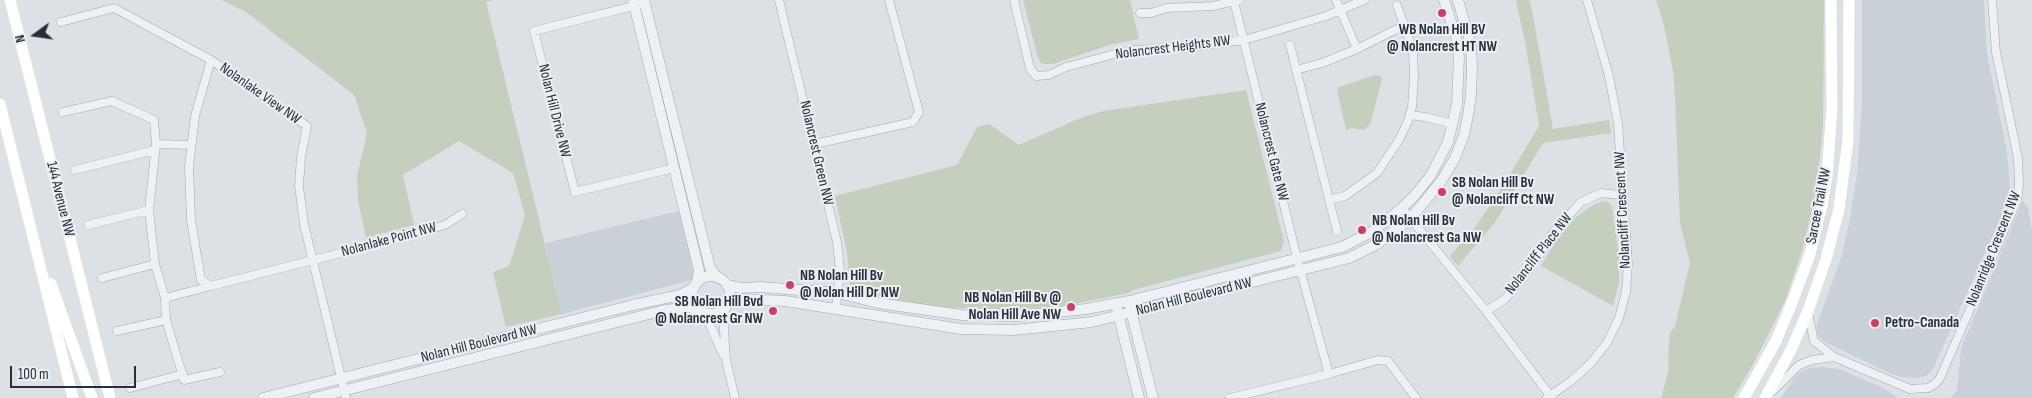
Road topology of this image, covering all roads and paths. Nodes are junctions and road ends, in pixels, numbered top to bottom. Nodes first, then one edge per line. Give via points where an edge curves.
1 (10, 0) edge
2 (779, 0) edge
3 (890, 0) edge
4 (1014, 0) edge
5 (1336, 0) edge
6 (1364, 0) edge
7 (1444, 0) edge
8 (1458, 0) edge
9 (1587, 0) edge
10 (1831, 0) edge
11 (1849, 0) edge
12 (1992, 0) edge
13 (645, 1) edge
14 (1237, 1) edge
15 (634, 3) edge
16 (1167, 4) edge
17 (1397, 5) dead end
18 (1340, 11) junction
19 (1140, 13) dead end
20 (61, 22) dead end
21 (1405, 25) junction
22 (1244, 40) junction
23 (1290, 45) dead end
24 (1356, 49) junction
25 (211, 60) junction
26 (1296, 70) junction
27 (0, 104) edge
28 (63, 112) dead end
29 (1410, 115) junction
30 (1453, 124) junction
31 (815, 144) junction
32 (191, 145) junction
33 (156, 147) junction
34 (674, 168) junction
35 (75, 170) dead end
36 (1622, 195) junction
37 (1330, 200) junction
38 (1402, 208) junction
39 (150, 210) junction
40 (462, 214) dead end
41 (698, 218) junction
42 (1412, 218) junction
43 (686, 221) junction
44 (88, 224) dead end
45 (30, 226) junction
46 (1337, 231) dead end
47 (312, 260) junction
48 (155, 264) junction
49 (1299, 264) junction
50 (102, 278) dead end
51 (718, 278) junction
52 (695, 285) junction
53 (727, 285) junction
54 (211, 286) junction
55 (838, 293) junction
56 (165, 298) junction
57 (1129, 300) junction
58 (1115, 303) junction
59 (727, 305) junction
60 (836, 308) junction
61 (1486, 310) junction
62 (701, 311) junction
63 (1808, 311) junction
64 (1132, 312) junction
65 (1118, 316) junction
66 (166, 320) junction
67 (117, 332) dead end
68 (62, 353) junction
69 (1834, 357) junction
70 (726, 360) junction
71 (220, 372) dead end
72 (183, 374) junction
73 (1329, 374) junction
74 (341, 378) junction
75 (130, 388) dead end
76 (345, 394) edge
77 (1550, 397) edge
78 (67, 398) edge
79 (73, 398) edge
80 (92, 398) edge
81 (110, 398) edge
82 (263, 398) edge
83 (314, 398) edge
84 (735, 398) edge
85 (1139, 398) edge
86 (1153, 398) edge
87 (1230, 398) edge
88 (1416, 398) edge
89 (1744, 398) edge
90 (1766, 398) edge

1 - 81 main road, 144 Avenue NW
2 - 31 street, Nolancrest Green NW
3 - 31 street via 919,112 913,122
4 - 22 street, Nolancrest Heights NW via 1030,68 1036,76 1049,75 1066,67 1130,50 1184,48
5 - 18 street
6 - 18 street, Nolancrest Heights NW
7 - 30 street, Nolan Hill Boulevard NW via 1459,57
8 - 42 street, Nolan Hill Boulevard NW via 1471,52 1472,96 1464,135 1442,180
9 - 36 street, Nolancliff Crescent NW via 1609,76 1618,124
10 - 89 main road, Sarcee Trail NW via 1831,116 1822,205 1810,254 1793,300 1776,341
11 - 63 main road, Sarcee Trail NW via 1848,140 1844,176 1833,235
12 - 69 street, Nolanridge Crescent NW via 1996,52 2018,158 2017,201 1940,378 1935,384 1919,390
13 - 15 street, Nolan Hill Drive NW
13 - 41 street, Nolan Hill Drive NW
14 - 16 street, Nolancrest Heights NW via 1213,6
14 - 22 street, Nolancrest Heights NW
15 - 34 street
15 - 34 street, Nolan Hill Drive NW via 534,31 575,192
16 - 19 street, Nolancrest Heights NW via 1151,13
17 - 21 street
18 - 22 street, Nolancrest Heights NW
18 - 24 street
20 - 25 street, Nolanlake View NW via 114,8
21 - 24 street
21 - 29 street via 1413,51
22 - 49 street, Nolancrest Gate NW
23 - 26 street
24 - 26 street
25 - 32 street via 195,116
25 - 47 street, Nolanlake View NW via 307,126 299,186
26 - 37 street
27 - 45 main road
28 - 33 street via 112,101 154,120
29 - 30 street
29 - 37 street via 1399,140 1377,173 1345,196
30 - 38 street, Nolan Hill Boulevard NW via 1445,150 1431,176
31 - 55 street, Nolancrest Green NW via 837,242
32 - 33 street
32 - 54 street via 191,220 201,280
33 - 35 street
33 - 39 street
34 - 43 street
36 - 61 street, Nolancliff Place NW via 1601,193 1581,202 1554,231 1505,299
36 - 77 street, Nolancliff Crescent NW via 1628,264 1626,292 1619,318 1607,343 1590,364
37 - 46 street
38 - 42 street, Nolancliff Crescent NW
38 - 49 street, Nolan Hill Boulevard NW via 1356,241
39 - 44 street
39 - 48 street
40 - 47 street, Nolanlake Point NW via 445,225
41 - 43 street
41 - 51 street, Nolan Hill Drive NW via 710,268
42 - 49 street, Nolan Hill Boulevard NW via 1362,253 1349,258
42 - 61 street, Nolancliff Crescent NW
43 - 52 street via 699,270
45 - 68 main road
45 - 80 main road
47 - 54 street, Nolanlake Point NW
47 - 74 street, Nolanlake View NW
48 - 50 street
48 - 56 street
49 - 57 street, Nolan Hill Boulevard NW
49 - 64 street, Nolan Hill Boulevard NW
49 - 73 street, Nolancrest Gate NW
51 - 52 street via 707,277
51 - 53 street
52 - 62 street via 693,300
52 - 74 street, Nolan Hill Boulevard NW via 680,296
53 - 55 street, Nolan Hill Boulevard NW
53 - 59 street via 730,296
54 - 56 street, Nolanlake Point NW
55 - 58 street, Nolan Hill Boulevard NW via 878,303 962,315 1017,316
55 - 60 street, Nolancrest Green NW
56 - 66 street
57 - 58 street, Nolan Hill Boulevard NW
57 - 64 street
58 - 65 street
59 - 60 street, Nolan Hill Boulevard NW via 735,300 754,299
59 - 62 street via 715,313
59 - 70 street via 724,330
60 - 65 street, Nolan Hill Boulevard NW via 960,329 1014,330
61 - 77 street, Nolancliff Crescent NW
62 - 70 street
62 - 76 street, Nolan Hill Boulevard NW via 686,307 661,310
63 - 69 street via 1814,341
63 - 90 main road, Sarcee Trail NW via 1792,350
64 - 65 street, Nolan Hill Boulevard NW
64 - 86 street
65 - 85 street
66 - 67 street
66 - 72 street
68 - 78 main road
68 - 79 main road
69 - 90 street via 1799,364
70 - 84 street
71 - 72 street via 184,380
72 - 75 street
73 - 87 street
73 - 88 street via 1378,360 1388,361
74 - 76 street, Nolanlake View NW
74 - 82 street, Nolan Hill Boulevard NW
76 - 83 street, Nolan Hill Boulevard NW

